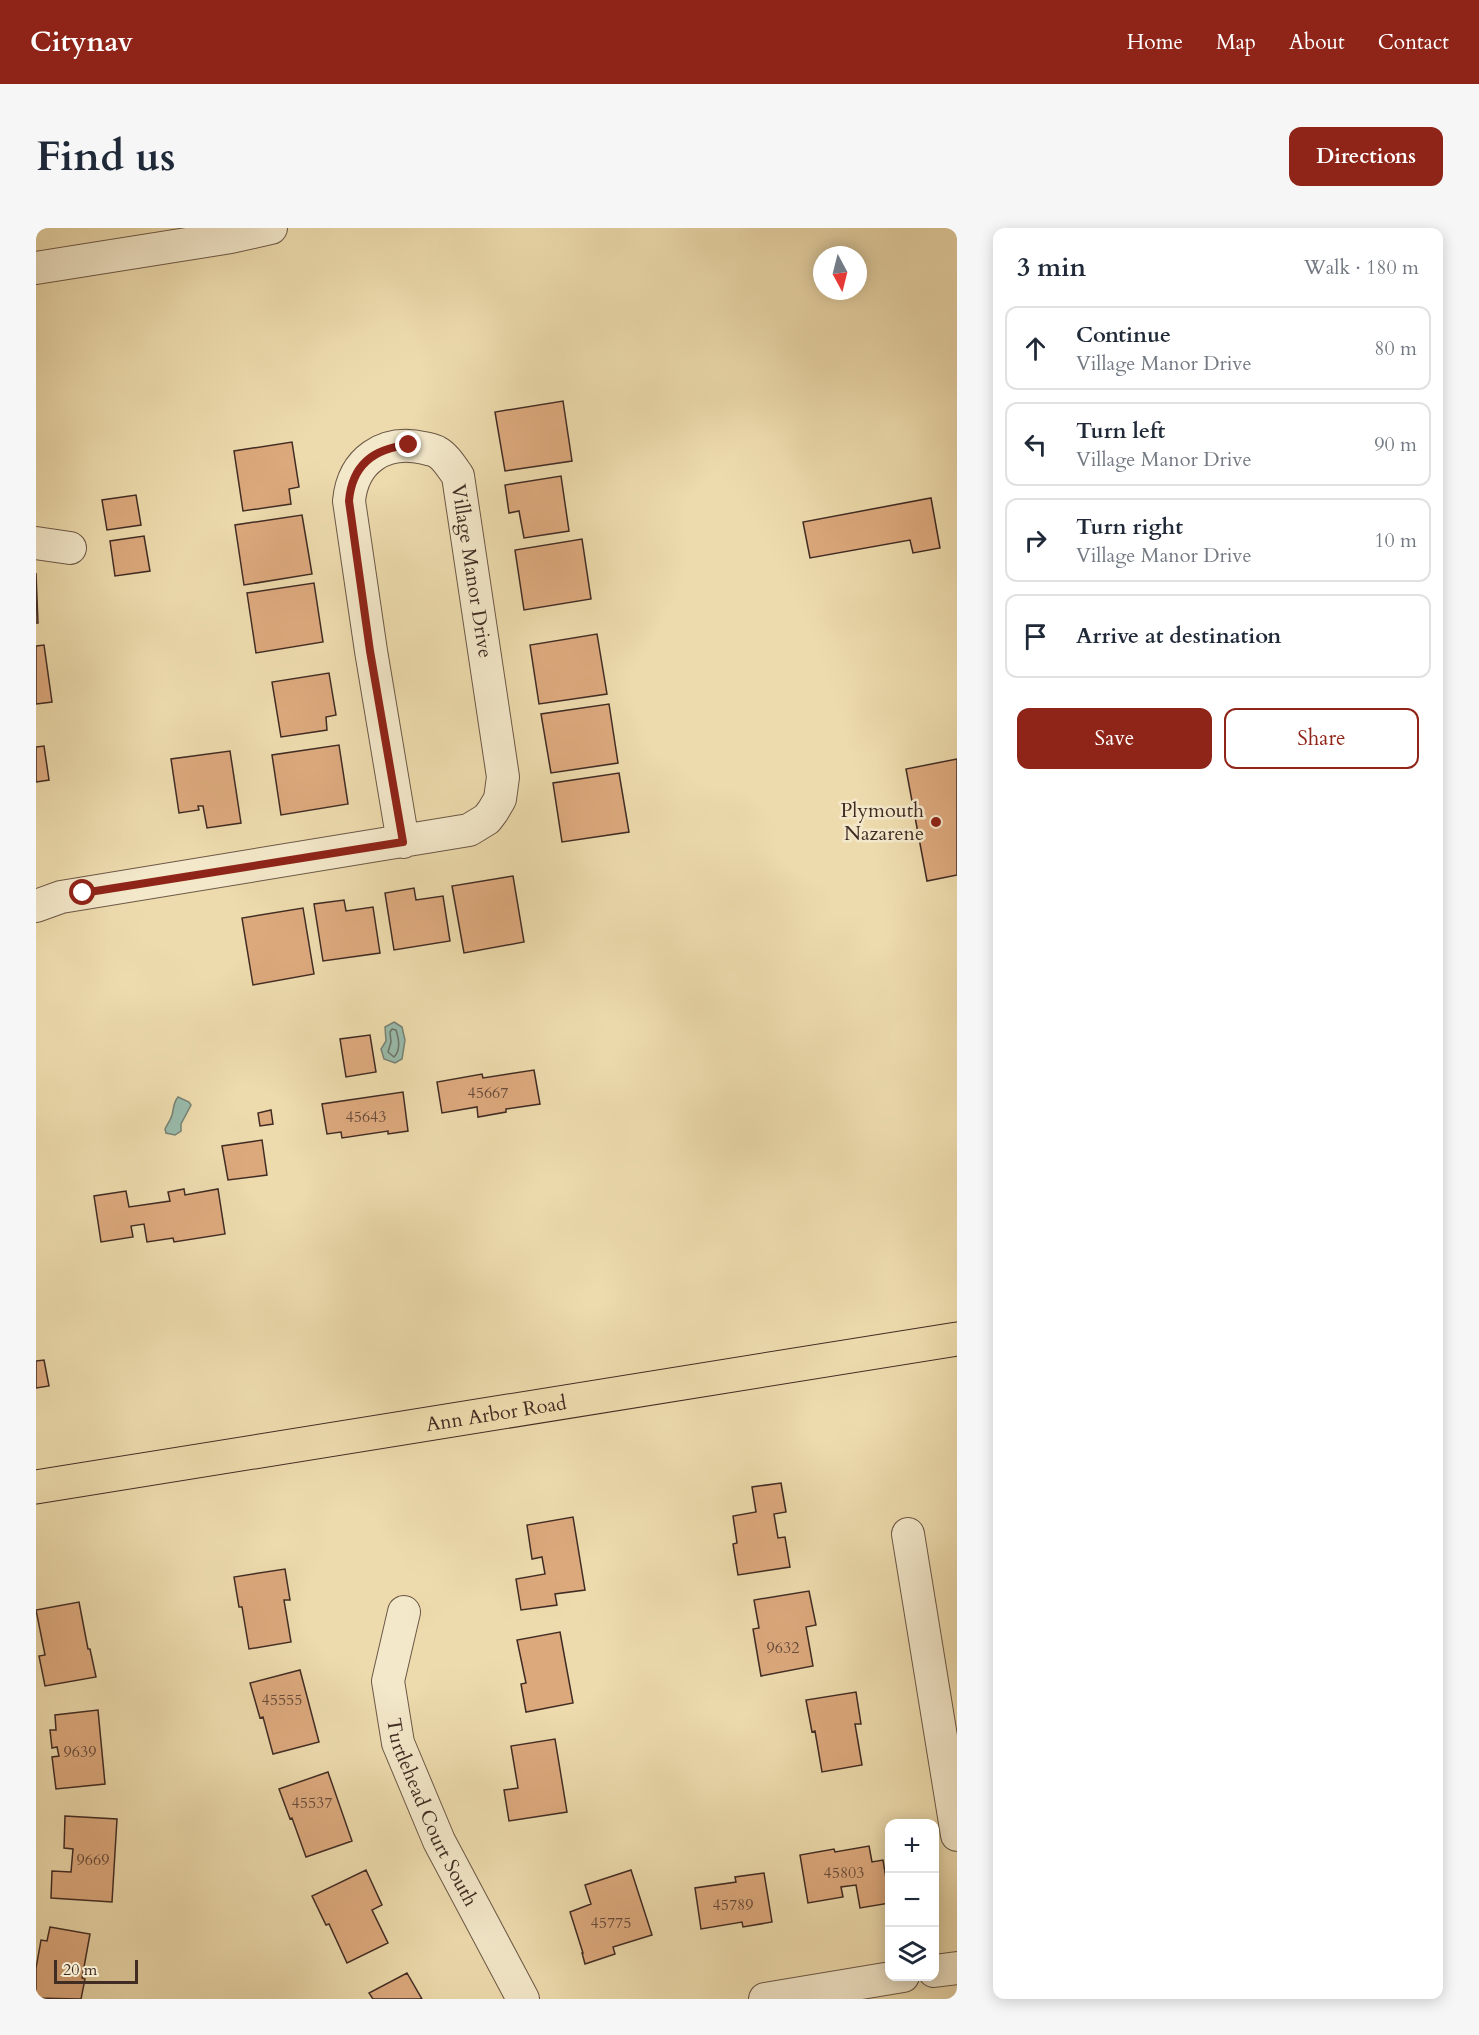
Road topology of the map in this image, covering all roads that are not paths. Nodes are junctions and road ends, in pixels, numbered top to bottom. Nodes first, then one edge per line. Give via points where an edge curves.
1 (271, 228) edge
2 (36, 268) edge
3 (36, 543) edge
4 (70, 548) dead end
5 (403, 842) junction
6 (36, 906) edge
7 (957, 1339) edge
8 (36, 1487) edge
9 (908, 1534) dead end
10 (404, 1612) dead end
11 (957, 1835) edge
12 (957, 1968) edge
13 (939, 1970) edge
14 (885, 1980) edge
15 (523, 1999) edge
16 (765, 1999) edge

1 - 2 street
3 - 4 street
5 - 5 street, Village Manor Drive via 469,830 494,811 503,788 458,476 439,452 409,445 380,451 368,460 350,488 349,501
5 - 6 street, Village Manor Drive via 61,897
7 - 8 main road, Ann Arbor Road
9 - 11 street
10 - 15 street, Turtlehead Court South via 388,1681 398,1743 439,1841
12 - 13 street
14 - 16 street

